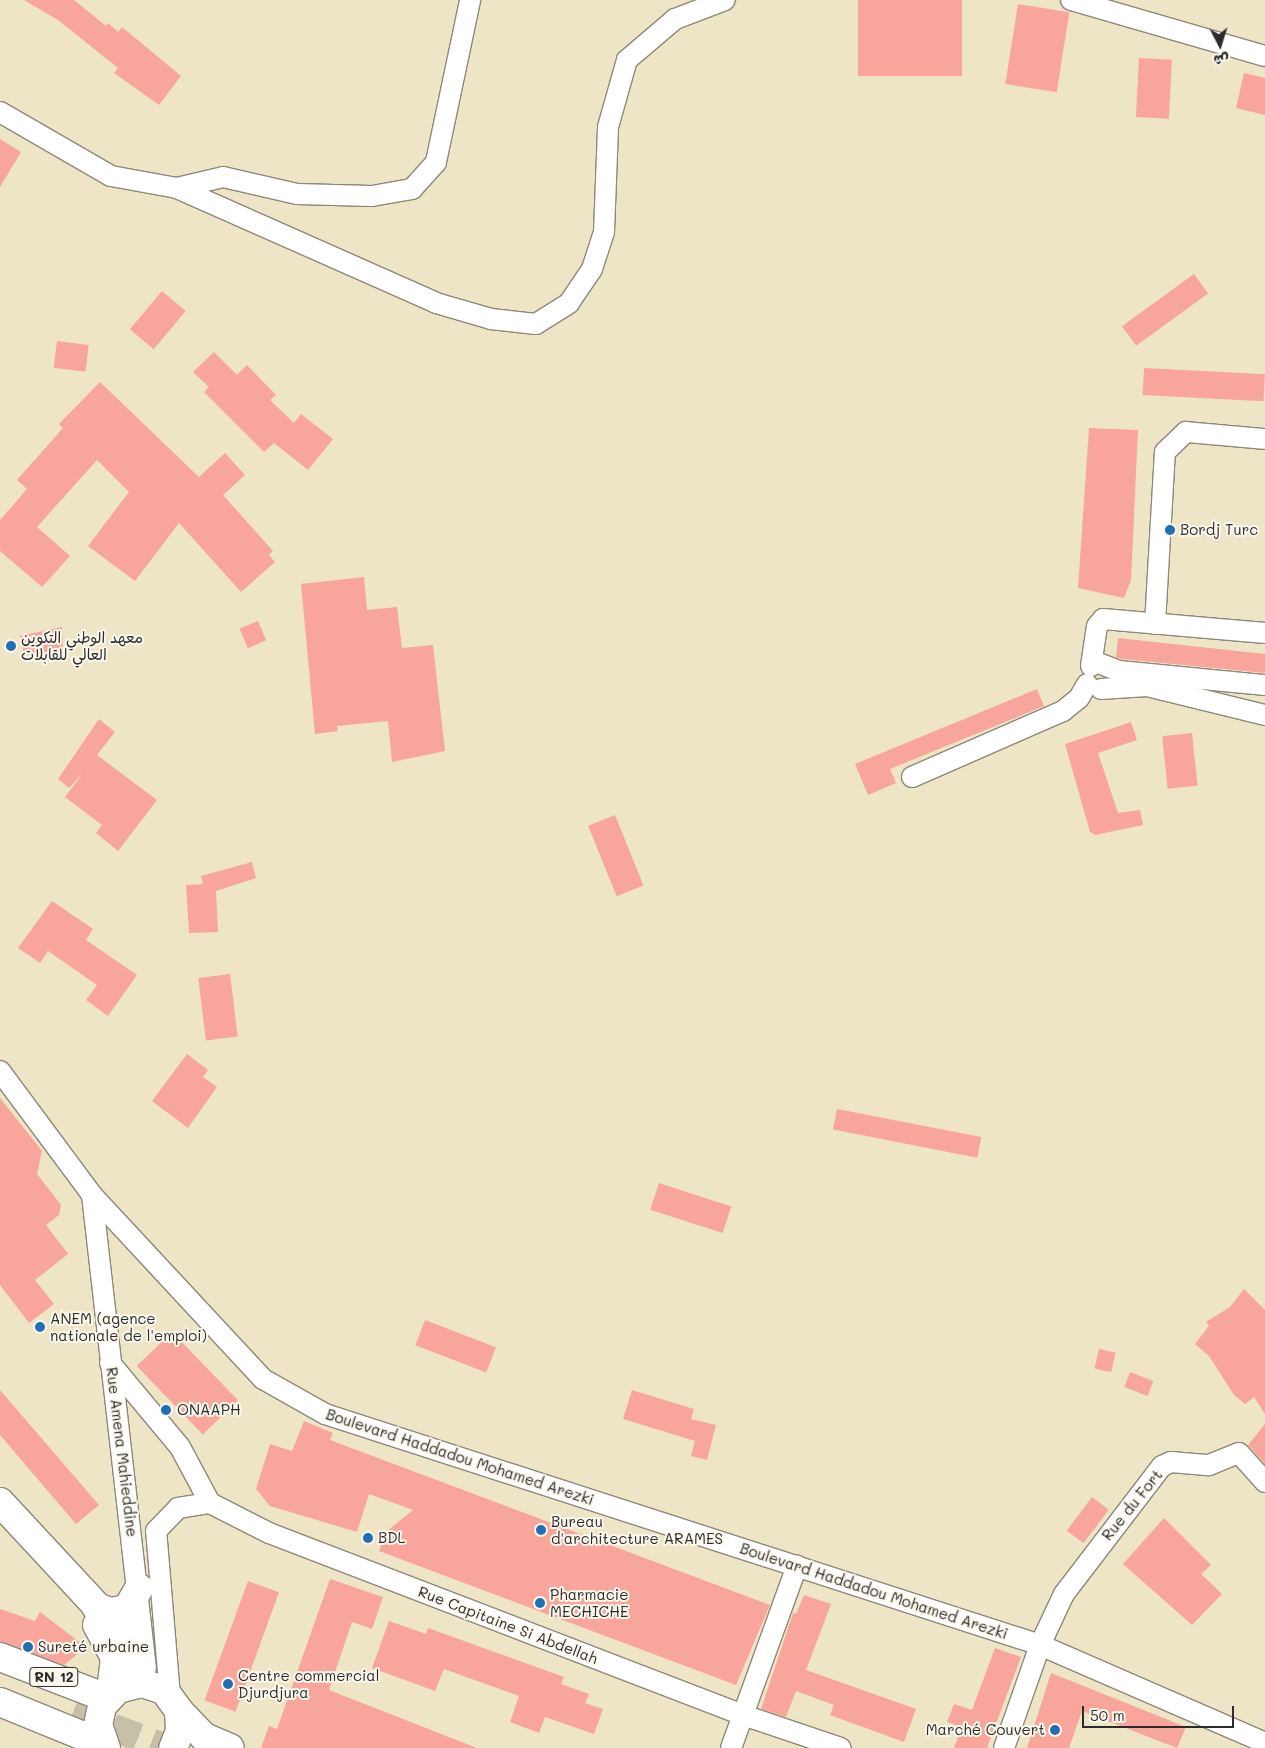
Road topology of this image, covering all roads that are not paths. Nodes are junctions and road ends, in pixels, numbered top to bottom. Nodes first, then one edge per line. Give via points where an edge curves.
1 (470, 0) edge
2 (725, 0) edge
3 (1071, 0) edge
4 (1265, 56) edge
5 (0, 112) edge
6 (177, 188) junction
7 (1265, 439) edge
8 (1155, 624) junction
9 (1265, 633) edge
10 (1095, 676) junction
11 (1265, 685) edge
12 (1265, 715) edge
13 (912, 777) dead end
14 (0, 1071) edge
15 (92, 1195) junction
16 (110, 1363) junction
17 (194, 1468) junction
18 (1265, 1482) edge
19 (0, 1502) edge
20 (210, 1503) junction
21 (178, 1508) junction
22 (56, 1566) junction
23 (797, 1566) junction
24 (139, 1588) junction
25 (96, 1607) junction
26 (1040, 1645) junction
27 (0, 1657) edge
28 (0, 1684) edge
29 (160, 1693) junction
30 (109, 1695) junction
31 (0, 1702) edge
32 (73, 1712) tunnel mouth
33 (743, 1715) junction
34 (1237, 1740) edge
35 (1265, 1743) edge
36 (104, 1746) edge
37 (173, 1748) edge
38 (230, 1748) edge
39 (731, 1748) edge
40 (841, 1748) edge
41 (1004, 1748) edge

1 - 6 street via 436,162 412,189 372,196 297,194 223,177
2 - 6 street via 675,19 627,60 608,127 604,232 592,269 569,303 536,324 491,319 436,303
3 - 4 street
5 - 6 street via 111,176
7 - 8 street via 1186,432 1165,452
8 - 9 street
8 - 10 street via 1103,620 1097,626
10 - 11 street via 1120,671
10 - 12 street
10 - 13 street via 1079,698 1063,711
14 - 15 street
15 - 16 street, Rue Amena Mahieddine
15 - 23 street, Boulevard Haddadou Mohamed Arezki via 263,1379 324,1414
16 - 17 street
16 - 24 street, Rue Amena Mahieddine
17 - 20 street
17 - 21 street via 193,1491
18 - 26 street, Rue du Fort via 1239,1453 1209,1464 1171,1462 1162,1466 1064,1594
19 - 22 main road
20 - 21 street
20 - 33 street, Rue Capitaine Si Abdellah via 269,1532
21 - 29 street via 164,1518 155,1537
22 - 25 main road
22 - 30 main road via 112,1650
23 - 26 street, Boulevard Haddadou Mohamed Arezki
23 - 33 street
24 - 25 main road via 127,1608 111,1612
24 - 29 street, Rue Amena Mahieddine
25 - 29 main road via 126,1641
26 - 34 street, Boulevard Haddadou Mohamed Arezki
26 - 41 street
27 - 30 main road, RN 12
28 - 32 main road, RN 12
29 - 30 main road
29 - 37 main road via 180,1731
29 - 38 main road via 204,1736
30 - 36 main road via 98,1725
31 - 36 main road
33 - 39 street
33 - 40 street, Rue Capitaine Si Abdellah
34 - 35 street, Boulevard Haddadou Mohamed Arezki

